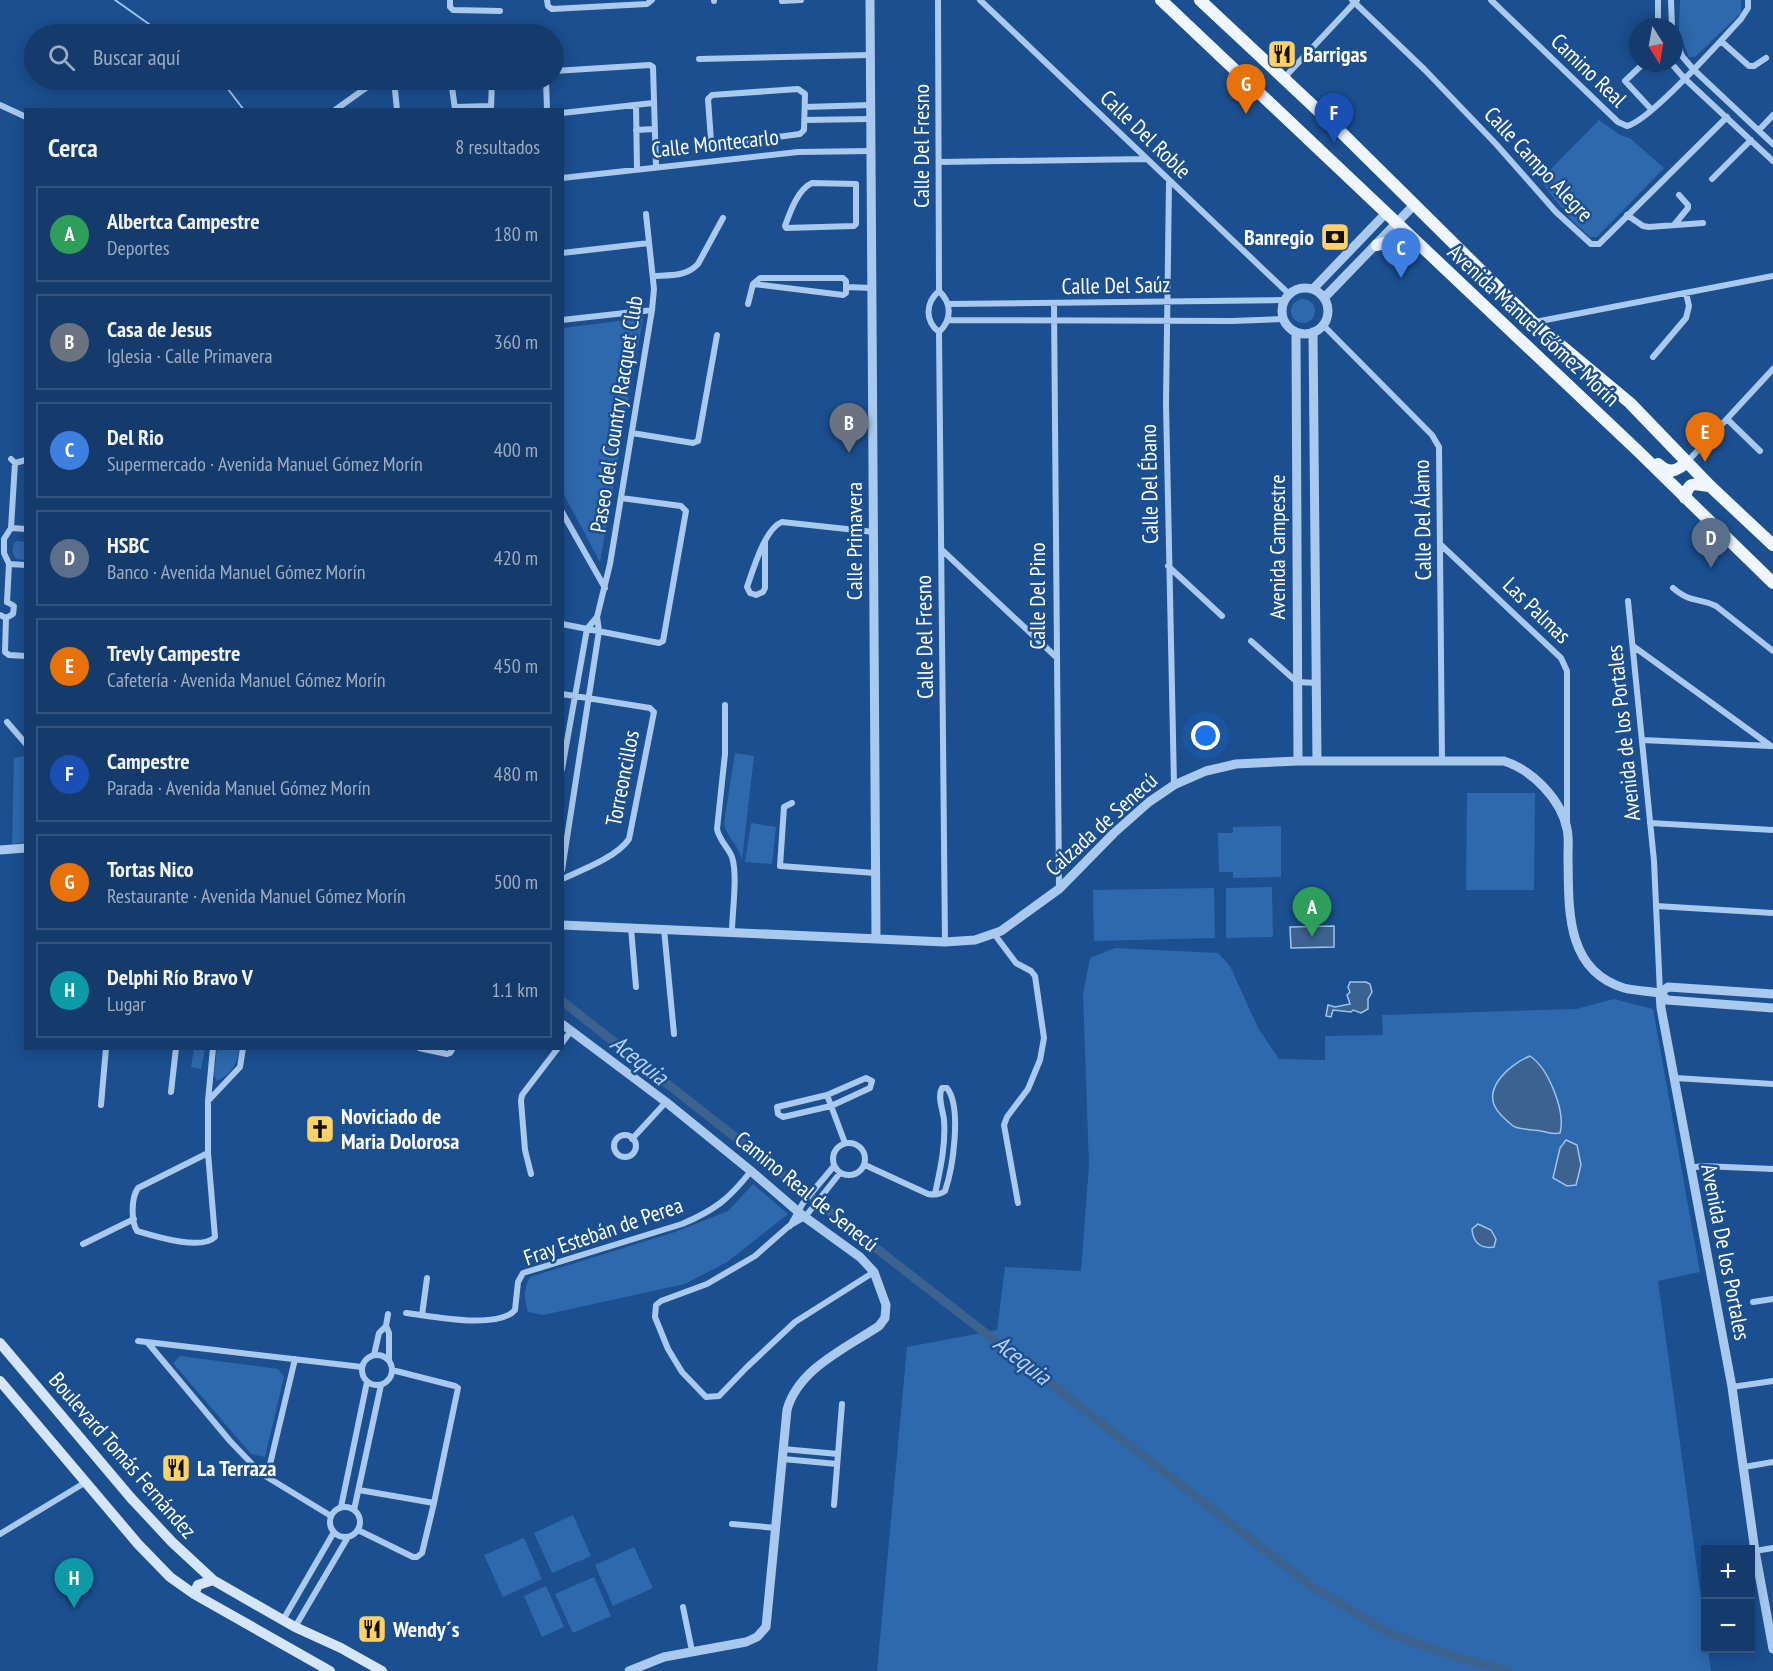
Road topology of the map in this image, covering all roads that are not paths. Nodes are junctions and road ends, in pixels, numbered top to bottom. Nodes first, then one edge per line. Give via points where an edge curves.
1 (450, 0) edge
2 (547, 0) edge
3 (652, 0) edge
4 (801, 0) edge
5 (870, 0) edge
6 (938, 0) edge
7 (980, 0) edge
8 (1161, 0) edge
9 (1200, 0) edge
10 (1491, 0) edge
11 (1658, 0) edge
12 (1671, 0) edge
13 (1748, 0) edge
14 (782, 1) edge
15 (1355, 1) edge
16 (500, 11) dead end
17 (1658, 18) edge
18 (1672, 18) edge
19 (1720, 40) junction
20 (870, 55) junction
21 (1683, 57) edge
22 (1766, 58) dead end
23 (699, 59) dead end
24 (1693, 69) junction
25 (564, 70) edge
26 (1633, 72) edge
27 (1679, 72) edge
28 (1283, 78) junction
29 (1684, 78) junction
30 (363, 90) edge
31 (395, 90) edge
32 (452, 90) edge
33 (492, 90) edge
34 (546, 90) edge
35 (652, 103) junction
36 (0, 105) edge
37 (636, 105) junction
38 (871, 105) junction
39 (805, 107) junction
40 (338, 108) edge
41 (397, 108) edge
42 (455, 108) edge
43 (491, 108) edge
44 (547, 108) edge
45 (1651, 109) junction
46 (564, 113) edge
47 (1773, 115) edge
48 (24, 116) edge
49 (1727, 117) junction
50 (871, 119) junction
51 (804, 120) junction
52 (654, 129) junction
53 (636, 130) junction
54 (1759, 130) junction
55 (1751, 140) junction
56 (1773, 144) edge
57 (871, 152) junction
58 (1147, 159) junction
59 (1773, 161) edge
60 (939, 162) junction
61 (656, 167) junction
62 (638, 169) junction
63 (564, 178) edge
64 (1712, 179) dead end
65 (1170, 182) junction
66 (1679, 195) dead end
67 (857, 204) junction
68 (872, 204) junction
69 (1414, 205) junction
70 (1386, 213) junction
71 (646, 214) dead end
72 (1627, 215) junction
73 (723, 218) dead end
74 (1704, 223) dead end
75 (1397, 224) junction
76 (1673, 225) junction
77 (649, 243) junction
78 (1417, 243) junction
79 (1377, 245) junction
80 (564, 253) edge
81 (653, 276) junction
82 (1773, 276) edge
83 (753, 284) junction
84 (846, 287) junction
85 (872, 288) junction
86 (1313, 289) junction
87 (939, 291) junction
88 (1686, 293) junction
89 (1287, 297) junction
90 (1324, 298) junction
91 (1168, 303) junction
92 (748, 304) dead end
93 (948, 304) junction
94 (1054, 304) junction
95 (652, 310) junction
96 (1283, 319) junction
97 (564, 320) edge
98 (948, 320) junction
99 (1054, 320) junction
100 (1168, 321) junction
101 (1533, 322) junction
102 (1323, 325) junction
103 (939, 332) junction
104 (1296, 332) junction
105 (1313, 332) junction
106 (717, 335) dead end
107 (1653, 357) dead end
108 (1773, 369) edge
109 (1296, 387) junction
110 (1313, 388) junction
111 (1726, 419) junction
112 (632, 433) junction
113 (1760, 451) dead end
114 (1639, 453) junction
115 (24, 460) edge
116 (1687, 462) junction
117 (1710, 486) junction
118 (621, 498) junction
119 (1685, 498) junction
120 (1297, 504) junction
121 (1314, 504) junction
122 (564, 516) edge
123 (11, 528) junction
124 (24, 529) edge
125 (874, 532) junction
126 (765, 541) junction
127 (1440, 544) junction
128 (1773, 545) edge
129 (941, 550) junction
130 (9, 564) junction
131 (24, 565) edge
132 (1168, 566) junction
133 (1773, 583) edge
134 (605, 588) junction
135 (1673, 588) dead end
136 (1628, 601) dead end
137 (7, 602) junction
138 (0, 605) edge
139 (3, 616) edge
140 (1222, 616) dead end
141 (597, 617) junction
142 (564, 624) edge
143 (587, 629) junction
144 (599, 631) junction
145 (1251, 641) dead end
146 (1297, 646) junction
147 (1633, 646) junction
148 (1316, 648) junction
149 (1773, 651) edge
150 (24, 656) edge
151 (1055, 656) junction
152 (1297, 682) junction
153 (1317, 683) junction
154 (564, 694) edge
155 (575, 696) junction
156 (590, 699) junction
157 (725, 705) dead end
158 (7, 722) dead end
159 (1642, 740) junction
160 (24, 742) edge
161 (1772, 746) edge
162 (564, 759) edge
163 (1442, 760) junction
164 (1298, 761) junction
165 (1317, 761) junction
166 (1174, 785) junction
167 (792, 803) dead end
168 (1650, 822) junction
169 (1567, 829) junction
170 (1773, 830) edge
171 (24, 848) edge
172 (0, 850) edge
173 (564, 858) edge
174 (1654, 861) joint
175 (875, 873) junction
176 (564, 878) edge
177 (1059, 889) junction
178 (1656, 906) junction
179 (1773, 913) edge
180 (564, 925) edge
181 (631, 928) junction
182 (664, 929) junction
183 (732, 932) junction
184 (995, 935) junction
185 (876, 938) junction
186 (945, 942) junction
187 (636, 987) dead end
188 (1660, 993) junction
189 (1773, 994) edge
190 (1773, 1008) edge
191 (564, 1025) edge
192 (572, 1031) junction
193 (674, 1034) dead end
194 (564, 1041) edge
195 (106, 1050) edge
196 (176, 1050) edge
197 (213, 1050) edge
198 (243, 1050) edge
199 (429, 1050) edge
200 (452, 1050) edge
201 (556, 1050) edge
202 (1675, 1078) junction
203 (1773, 1084) edge
204 (171, 1092) dead end
205 (827, 1095) junction
206 (208, 1101) junction
207 (666, 1102) junction
208 (101, 1105) dead end
209 (831, 1106) junction
210 (632, 1138) dead end
211 (945, 1142) junction
212 (845, 1143) junction
213 (955, 1143) junction
214 (208, 1154) junction
215 (865, 1165) junction
216 (834, 1166) junction
217 (1690, 1168) junction
218 (1773, 1169) edge
219 (751, 1170) junction
220 (840, 1173) junction
221 (531, 1174) dead end
222 (935, 1194) junction
223 (1018, 1203) dead end
224 (802, 1210) junction
225 (134, 1220) junction
226 (84, 1244) dead end
227 (874, 1272) junction
228 (428, 1278) dead end
229 (1773, 1299) edge
230 (1753, 1302) dead end
231 (406, 1313) dead end
232 (388, 1314) dead end
233 (422, 1315) junction
234 (386, 1326) junction
235 (138, 1341) dead end
236 (148, 1342) junction
237 (0, 1343) edge
238 (374, 1355) junction
239 (295, 1359) junction
240 (389, 1360) junction
241 (362, 1367) junction
242 (392, 1370) junction
243 (0, 1381) edge
244 (1773, 1381) edge
245 (367, 1382) junction
246 (381, 1385) junction
247 (1732, 1387) junction
248 (842, 1404) dead end
249 (783, 1454) junction
250 (838, 1454) junction
251 (1773, 1462) edge
252 (837, 1464) junction
253 (1744, 1467) junction
254 (267, 1477) junction
255 (86, 1482) junction
256 (359, 1490) junction
257 (434, 1503) junction
258 (834, 1506) dead end
259 (341, 1507) junction
260 (354, 1510) junction
261 (331, 1516) junction
262 (732, 1524) dead end
263 (777, 1528) junction
264 (358, 1530) junction
265 (334, 1532) junction
266 (0, 1534) edge
267 (348, 1537) junction
268 (1754, 1545) edge
269 (1773, 1548) edge
270 (1755, 1551) joint
271 (213, 1580) junction
272 (194, 1594) junction
273 (683, 1607) dead end
274 (283, 1620) junction
275 (295, 1627) junction
276 (1773, 1649) edge
277 (692, 1651) junction
278 (330, 1671) edge
279 (382, 1671) edge
280 (629, 1671) edge

1 - 16 street via 453,10
2 - 3 street via 552,9 647,4
4 - 14 street
5 - 20 street, Calle Primavera
6 - 60 street, Calle Del Fresno
7 - 58 street, Calle Del Roble
8 - 70 main road, Avenida Manuel Gómez Morín
9 - 28 main road, Avenida Manuel Gómez Morín
10 - 45 street, Camino Real via 1622,125 1632,125
11 - 17 street
12 - 18 street
13 - 19 street, Camino Real via 1745,13
15 - 28 street
15 - 72 street, Calle Campo Alegre via 1588,243 1599,244
19 - 22 street via 1749,66
19 - 24 street, Camino Real
20 - 23 street
20 - 38 street, Calle Primavera
21 - 24 street
24 - 29 street, Camino Real
24 - 54 street
25 - 35 street via 650,65 654,69
26 - 45 street via 1625,81
27 - 29 street
28 - 69 main road, Avenida Manuel Gómez Morín
29 - 45 street, Camino Real
29 - 49 street
30 - 40 street
31 - 41 street
32 - 42 street
33 - 43 street
34 - 44 street
35 - 37 street
35 - 52 street
36 - 48 street
37 - 46 street
37 - 53 street
38 - 39 street
38 - 50 street, Calle Primavera
39 - 51 street
39 - 51 street via 805,94 798,89 714,94 708,99 714,144 798,135 804,130
42 - 43 street
47 - 54 street
49 - 55 street
49 - 72 street, Calle Campo Alegre
50 - 51 street
50 - 57 street, Calle Primavera
52 - 53 street
52 - 61 street
53 - 62 street
54 - 56 street
55 - 59 street
55 - 64 street
57 - 61 street, Calle Montecarlo via 798,153
57 - 68 street, Calle Primavera
58 - 60 street
58 - 65 street, Calle Del Roble
60 - 87 street, Calle Del Fresno
61 - 62 street, Calle Montecarlo
62 - 63 street, Calle Montecarlo
65 - 89 street, Calle Del Roble
65 - 91 street, Calle Del Ébano
66 - 76 street via 1689,205
67 - 67 street via 855,183 812,183 804,188 785,226 854,226
67 - 68 street
68 - 85 street, Calle Primavera
69 - 75 street
69 - 101 main road, Avenida Manuel Gómez Morín
70 - 75 main road, Avenida Manuel Gómez Morín
70 - 86 street
71 - 77 street, Paseo del Country Racquet Club
72 - 76 street via 1643,226
73 - 81 street via 693,269 682,274
74 - 76 street
75 - 78 main road, Avenida Manuel Gómez Morín
75 - 79 street
77 - 80 street
77 - 81 street, Paseo del Country Racquet Club
78 - 79 main road via 1393,241
78 - 114 main road, Avenida Manuel Gómez Morín
79 - 90 street
81 - 95 street, Paseo del Country Racquet Club
82 - 88 street
83 - 84 street via 843,295
83 - 84 street via 760,278 843,278
83 - 92 street
84 - 85 street
85 - 125 street, Calle Primavera
86 - 89 street via 1300,288
86 - 90 street
87 - 93 street
87 - 103 street, Calle Del Fresno via 930,302 928,315
88 - 101 street
88 - 107 street via 1686,318
89 - 91 street, Calle Del Saúz
89 - 96 street
90 - 102 street via 1328,312
91 - 94 street, Calle Del Saúz
91 - 100 street, Calle Del Ébano
93 - 94 street, Calle Del Saúz
93 - 98 street
94 - 99 street, Calle Del Pino
95 - 97 street
95 - 112 street, Paseo del Country Racquet Club
96 - 100 street, Calle Del Saúz
96 - 104 street
98 - 99 street, Calle Del Saúz
98 - 103 street
99 - 100 street, Calle Del Saúz
99 - 151 street, Calle Del Pino
100 - 132 street, Calle Del Ébano
101 - 116 main road, Avenida Manuel Gómez Morín via 1630,404
102 - 105 street
102 - 127 street, Calle Del Álamo via 1437,442
103 - 129 street, Calle Del Fresno
104 - 105 street
104 - 109 street, Avenida Campestre
105 - 110 street, Avenida Campestre
106 - 112 street via 700,439 693,443
108 - 111 street
109 - 110 street
109 - 120 street, Avenida Campestre
110 - 121 street, Avenida Campestre
111 - 113 street
111 - 116 street
112 - 118 street, Paseo del Country Racquet Club
114 - 116 main road via 1671,472
114 - 119 main road, Avenida Manuel Gómez Morín
115 - 123 street via 13,461
116 - 117 main road, Avenida Manuel Gómez Morín
117 - 119 main road via 1691,485
117 - 128 main road, Avenida Manuel Gómez Morín
118 - 134 street, Paseo del Country Racquet Club
118 - 144 street via 681,506 686,511 663,641
119 - 133 main road, Avenida Manuel Gómez Morín
120 - 121 street
120 - 146 street, Avenida Campestre
121 - 148 street, Avenida Campestre
122 - 134 street
123 - 124 street
123 - 130 street via 4,539
125 - 126 street via 782,522 774,526
125 - 175 street, Calle Primavera
126 - 126 street via 747,587 756,595 765,588
127 - 163 street, Calle Del Álamo
127 - 169 street, Las Palmas via 1565,665
129 - 151 street
129 - 186 street, Calle Del Fresno
130 - 131 street
130 - 137 street
132 - 140 street
132 - 166 street, Calle Del Ébano
134 - 141 street, Paseo del Country Racquet Club
135 - 149 street via 1685,598 1716,606
136 - 147 street, Avenida de los Portales
137 - 138 street
137 - 139 street via 14,610 11,616
139 - 150 street via 5,652
141 - 143 street, Paseo del Country Racquet Club
141 - 144 street, Paseo del Country Racquet Club
142 - 143 street
143 - 144 street
143 - 155 street, Paseo del Country Racquet Club
144 - 156 street, Paseo del Country Racquet Club
145 - 152 street
146 - 148 street
146 - 152 street, Avenida Campestre
147 - 159 street, Avenida de los Portales
147 - 161 street
148 - 153 street, Avenida Campestre
151 - 177 street, Calle Del Pino
152 - 153 street
152 - 164 street, Avenida Campestre
153 - 165 street, Avenida Campestre
154 - 155 street
155 - 156 street
155 - 162 street, Paseo del Country Racquet Club
156 - 173 street, Paseo del Country Racquet Club
156 - 176 street, Torreoncillos via 650,708 654,712 629,839 623,848
157 - 183 street via 725,754 717,829 734,867
158 - 160 street
159 - 161 street
159 - 168 street, Avenida de los Portales
163 - 165 street, Calzada de Senecú
163 - 169 street, Calzada de Senecú via 1504,760 1514,764 1549,793
164 - 165 street, Calzada de Senecú
164 - 166 street, Calzada de Senecú via 1236,764
166 - 177 street, Calzada de Senecú via 1114,833
167 - 175 street via 784,807 780,866
168 - 170 street
168 - 174 street, Avenida de los Portales
169 - 188 street, Calzada de Senecú via 1569,911 1577,945 1590,966 1605,978 1624,988
171 - 172 street
174 - 178 street, Avenida De los Portales
175 - 185 street, Calle Primavera
177 - 184 street, Calzada de Senecú
178 - 179 street
178 - 188 street, Avenida De los Portales
180 - 181 street, Calzada de Senecú
181 - 182 street, Calzada de Senecú
181 - 187 street
182 - 183 street, Calzada de Senecú
182 - 193 street
183 - 185 street, Calzada de Senecú
184 - 186 street, Calzada de Senecú
184 - 223 street via 1016,963 1035,976 1043,1026 1036,1073 1004,1125
185 - 186 street, Calzada de Senecú
188 - 189 street via 1668,987
188 - 190 street via 1667,1000
188 - 202 street, Avenida De los Portales
191 - 192 street, Camino Real de Senecú
192 - 194 street
192 - 207 street, Camino Real de Senecú
195 - 208 street
196 - 204 street
197 - 206 street
198 - 206 street via 240,1067
199 - 200 street via 449,1054
201 - 221 street via 520,1101
202 - 203 street
202 - 217 street, Avenida De los Portales
205 - 209 street
205 - 209 street via 866,1078 872,1081 870,1088
205 - 209 street via 777,1107 777,1114 783,1117
206 - 214 street
207 - 210 street
207 - 219 street, Camino Real de Senecú
209 - 212 street
211 - 213 street
211 - 213 street via 940,1094 944,1088 950,1092 955,1116
211 - 222 street
212 - 215 street via 861,1148
212 - 216 street via 834,1153
213 - 222 street via 946,1189
214 - 225 street via 138,1188 134,1193
214 - 225 street via 214,1239 181,1242 160,1238 137,1231
215 - 220 street via 854,1175
215 - 222 street
216 - 220 street
216 - 224 street
217 - 218 street
217 - 247 street, Avenida De los Portales
219 - 224 street, Camino Real de Senecú
219 - 233 street, Fray Estebán de Perea via 729,1197 701,1216 523,1273 515,1310 507,1317 477,1320
220 - 224 street via 813,1209
224 - 227 street, Camino Real de Senecú
224 - 227 street via 755,1256 707,1284 656,1305 655,1317 672,1356 706,1397 715,1398 723,1393 795,1322
225 - 226 street
227 - 249 street, Camino Real de Senecú via 886,1305 885,1318 821,1364 797,1388 787,1410
228 - 233 street
229 - 230 street
231 - 233 street, Fray Estebán de Perea
232 - 234 street
234 - 238 street via 379,1334
234 - 240 street
235 - 236 street
236 - 239 street
236 - 254 street via 230,1441
237 - 271 main road, Boulevard Tomás Fernández via 130,1498
238 - 240 street
238 - 241 street
239 - 241 street
239 - 254 street
240 - 242 street
241 - 245 street
242 - 246 street via 390,1378
242 - 257 street via 458,1390
243 - 255 main road, Boulevard Tomás Fernández
244 - 247 street
245 - 246 street
245 - 259 street
246 - 256 street
247 - 253 street, Avenida De los Portales
248 - 250 street
249 - 250 street
249 - 252 street
249 - 263 street, Camino Real de Senecú
250 - 252 street
251 - 253 street
252 - 258 street
253 - 268 street, Avenida De los Portales
254 - 261 street
255 - 266 street
255 - 272 main road, Boulevard Tomás Fernández via 138,1544 170,1577
256 - 257 street
256 - 260 street
257 - 264 street via 422,1553 417,1557
259 - 260 street
259 - 261 street
260 - 264 street via 360,1521
261 - 265 street
262 - 263 street
263 - 277 street, Camino Real de Senecú via 766,1627 746,1642
264 - 267 street
265 - 267 street
265 - 274 street
267 - 275 street
269 - 270 street
270 - 276 street, Avenida De los Portales
271 - 272 main road via 198,1585
271 - 274 main road, Boulevard Tomás Fernández
272 - 278 main road, Boulevard Tomás Fernández
273 - 277 street
274 - 275 main road, Boulevard Tomás Fernández
275 - 279 main road, Boulevard Tomás Fernández
277 - 280 street, Camino Real de Senecú

